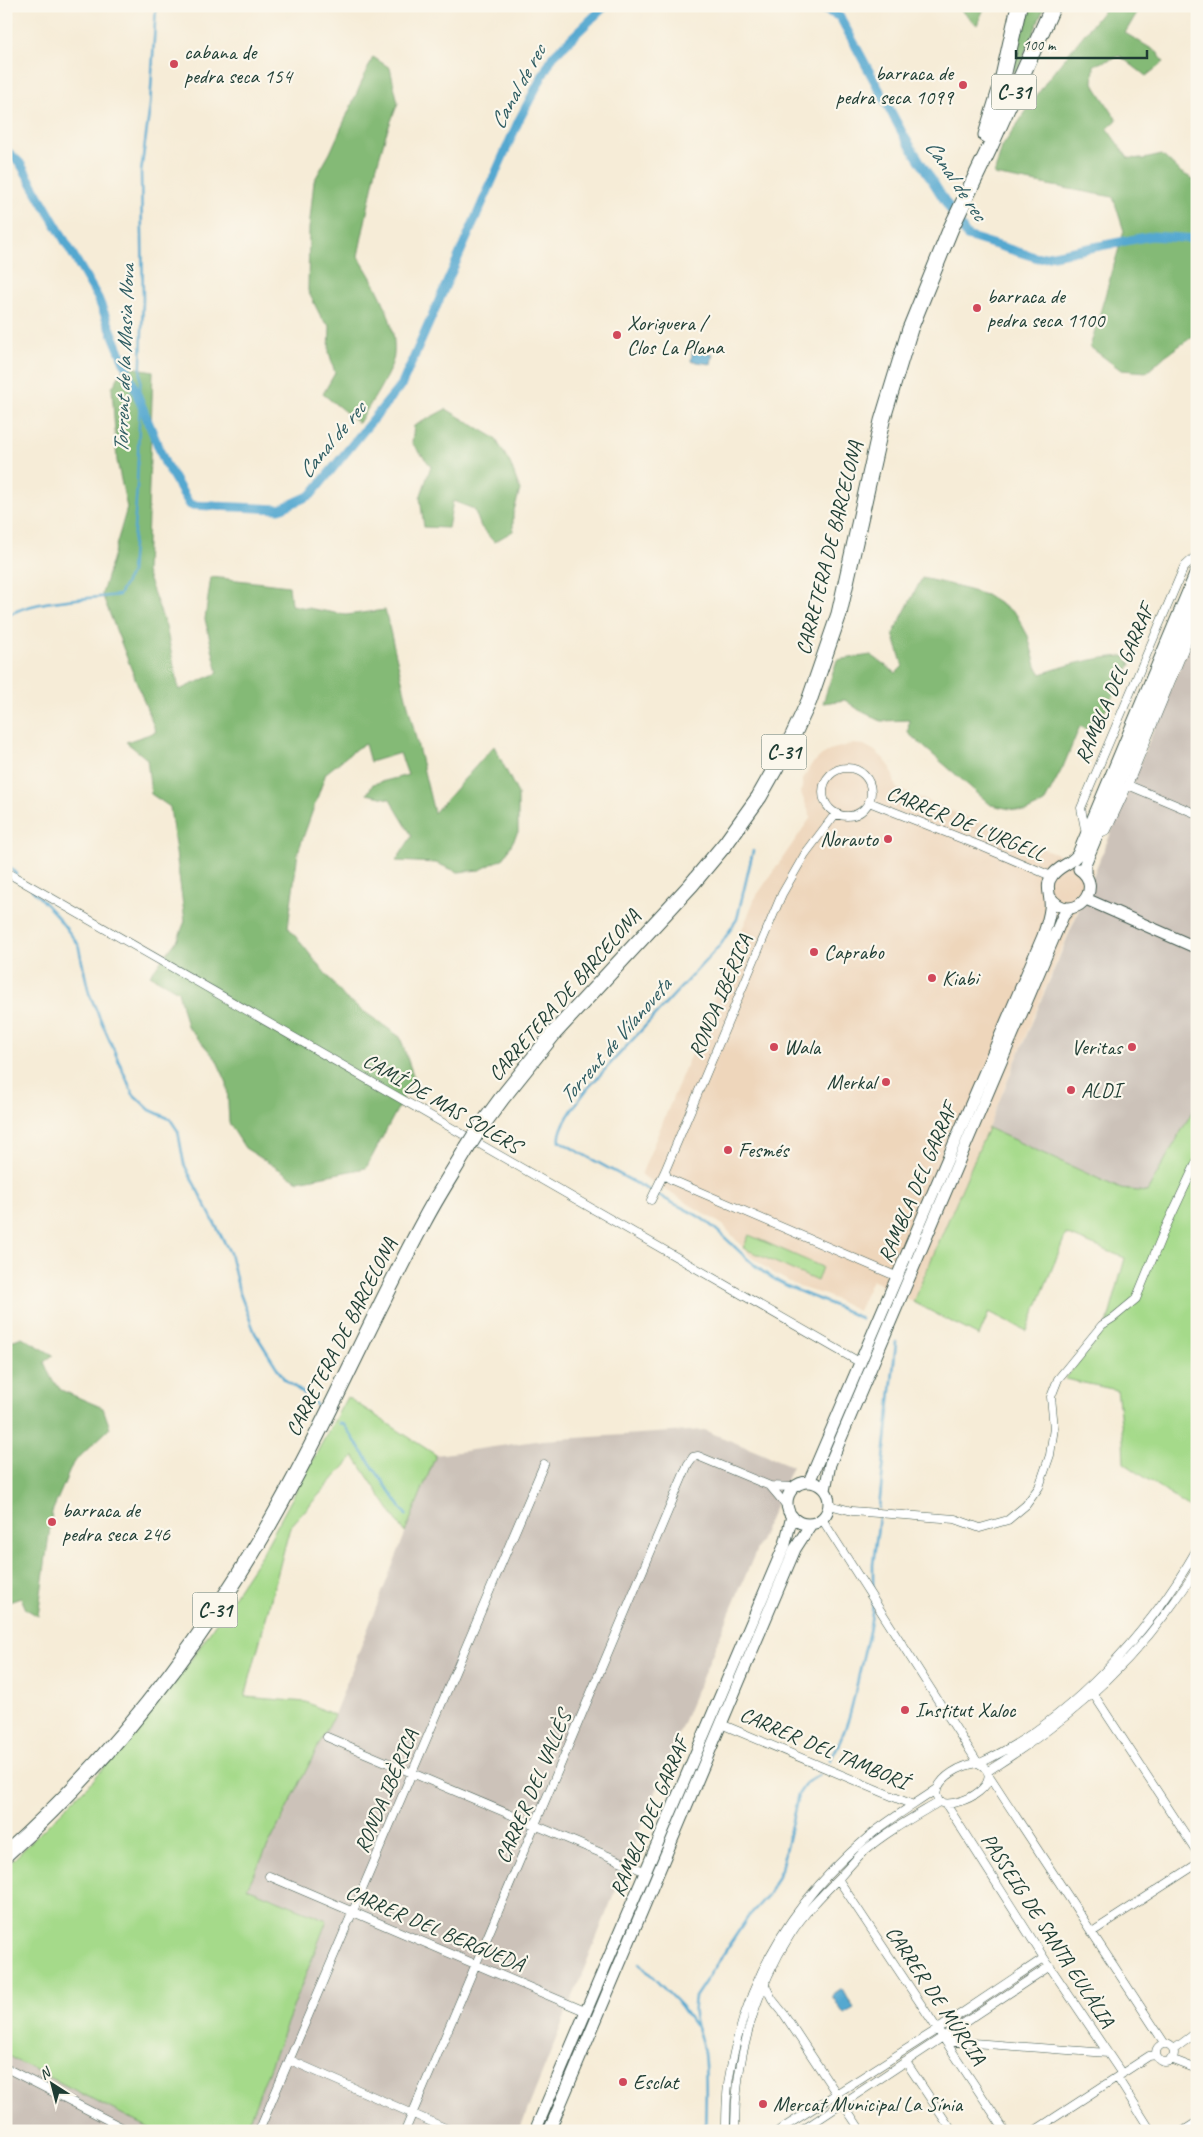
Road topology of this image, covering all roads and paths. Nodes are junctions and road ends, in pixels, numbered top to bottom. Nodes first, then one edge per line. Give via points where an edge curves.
1 (1019, 6) edge
2 (1053, 6) edge
3 (974, 177) junction
4 (1197, 555) edge
5 (1197, 570) edge
6 (1197, 598) edge
7 (1197, 618) edge
8 (1128, 785) junction
9 (869, 802) junction
10 (836, 813) junction
11 (1197, 814) edge
12 (1092, 834) junction
13 (1063, 867) junction
14 (6, 872) edge
15 (1085, 874) junction
16 (1051, 876) junction
17 (1050, 897) junction
18 (1086, 899) junction
19 (1070, 908) junction
20 (1197, 948) edge
21 (1197, 1161) edge
22 (665, 1171) junction
23 (651, 1200) dead end
24 (898, 1277) junction
25 (880, 1332) junction
26 (861, 1363) junction
27 (544, 1464) dead end
28 (809, 1482) junction
29 (770, 1486) junction
30 (794, 1487) junction
31 (825, 1490) junction
32 (829, 1505) junction
33 (789, 1511) junction
34 (822, 1519) junction
35 (811, 1524) junction
36 (1197, 1549) edge
37 (1197, 1568) edge
38 (1094, 1695) junction
39 (721, 1724) junction
40 (327, 1737) dead end
41 (979, 1763) junction
42 (412, 1773) junction
43 (989, 1774) junction
44 (937, 1789) junction
45 (943, 1803) junction
46 (914, 1805) junction
47 (536, 1825) junction
48 (1197, 1852) edge
49 (6, 1854) edge
50 (1197, 1864) edge
51 (646, 1872) junction
52 (269, 1876) dead end
53 (838, 1879) junction
54 (354, 1912) junction
55 (1092, 1932) junction
56 (1044, 1958) junction
57 (475, 1965) junction
58 (1050, 1966) junction
59 (764, 1985) junction
60 (587, 2012) junction
61 (938, 2029) junction
62 (1197, 2032) edge
63 (945, 2040) junction
64 (1165, 2044) junction
65 (1173, 2050) junction
66 (1108, 2053) junction
67 (1156, 2055) junction
68 (1171, 2059) junction
69 (290, 2060) junction
70 (906, 2062) junction
71 (6, 2068) edge
72 (1197, 2069) edge
73 (1119, 2075) junction
74 (837, 2093) junction
75 (844, 2103) junction
76 (413, 2114) junction
77 (1197, 2122) edge
78 (129, 2131) edge
79 (259, 2131) edge
80 (405, 2131) edge
81 (452, 2131) edge
82 (536, 2131) edge
83 (549, 2131) edge
84 (726, 2131) edge
85 (735, 2131) edge
86 (778, 2131) edge
87 (801, 2131) edge
88 (862, 2131) edge
89 (952, 2131) edge
90 (1005, 2131) edge
91 (1034, 2131) edge
92 (1151, 2131) edge
93 (1183, 2131) edge

1 - 3 highway, C-31 via 1000,90
2 - 3 highway, C-31
3 - 49 highway, CARRETERA DE BARCELONA / C-31, bridge via 910,329 882,421 839,614 809,701 759,796 691,885 554,1033 477,1132 424,1219 260,1540 200,1632 142,1709 92,1767
4 - 12 street, RAMBLA DEL GARRAF via 1184,567 1081,808
5 - 12 street, RAMBLA DEL GARRAF
6 - 12 street, RAMBLA DEL GARRAF
7 - 8 street, RAMBLA DEL GARRAF
8 - 11 street
8 - 12 street, RAMBLA DEL GARRAF via 1107,830
9 - 10 street via 858,814 843,816
9 - 10 street via 870,787 862,773 839,770 827,779 823,794 825,802
9 - 16 street, CARRER DE L'URGELL
10 - 22 street, RONDA IBÈRICA via 782,894
12 - 13 street, RAMBLA DEL GARRAF via 1074,861
12 - 15 street, RAMBLA DEL GARRAF
13 - 15 street via 1077,868
13 - 16 street, RAMBLA DEL GARRAF
14 - 26 street, CAMÍ DE MAS SOLERS
15 - 18 street, RAMBLA DEL GARRAF via 1090,888
16 - 17 street, RAMBLA DEL GARRAF via 1048,884
17 - 19 street via 1057,905
17 - 24 street, RAMBLA DEL GARRAF via 1051,908 1043,936
18 - 19 street, RAMBLA DEL GARRAF
18 - 20 street
19 - 25 street, RAMBLA DEL GARRAF via 1063,916
21 - 32 street via 1136,1300 1102,1325 1058,1379 1051,1396 1054,1428 1050,1455 1040,1487 1026,1505 1008,1520 980,1528 955,1519 852,1511
22 - 23 street, RONDA IBÈRICA
22 - 24 street via 672,1180
24 - 25 street, RAMBLA DEL GARRAF
25 - 26 street, RAMBLA DEL GARRAF
25 - 31 street, RAMBLA DEL GARRAF via 830,1464
26 - 28 street, RAMBLA DEL GARRAF
27 - 42 street, RONDA IBÈRICA
28 - 30 street
28 - 31 street
29 - 30 street
29 - 33 street
29 - 47 street, CARRER DEL VALLÈS via 698,1456 693,1457
30 - 33 street, RAMBLA DEL GARRAF via 788,1495
31 - 32 street, RAMBLA DEL GARRAF
32 - 34 street
33 - 35 street via 800,1522
33 - 51 street, RAMBLA DEL GARRAF via 785,1544
34 - 35 street
34 - 41 street, PASSEIG DE SANTA EULÀLIA
35 - 39 street, RAMBLA DEL GARRAF via 795,1549
36 - 41 street via 1158,1610 1107,1669 1029,1735 997,1756
37 - 38 street via 1152,1632
38 - 43 street
38 - 48 street
39 - 46 street, CARRER DEL TAMBORÍ
39 - 83 street, RAMBLA DEL GARRAF
40 - 42 street
41 - 43 street, PASSEIG DE SANTA EULÀLIA
41 - 44 street via 959,1768
42 - 47 street
42 - 54 street, RONDA IBÈRICA
43 - 45 street via 986,1785 977,1793 956,1803
43 - 55 street, PASSEIG DE SANTA EULÀLIA
44 - 45 street via 936,1797
44 - 46 street
45 - 53 street via 899,1826 863,1852
45 - 56 street, PASSEIG DE SANTA EULÀLIA
46 - 84 street via 870,1835 825,1877 772,1948 747,2003 734,2052 728,2080
47 - 51 street
47 - 57 street, CARRER DEL VALLÈS
50 - 55 street
51 - 60 street, RAMBLA DEL GARRAF
52 - 54 street, CARRER DEL BERGUEDÀ
53 - 59 street via 821,1894 790,1934
53 - 61 street, CARRER DE MÚRCIA
54 - 57 street, CARRER DEL BERGUEDÀ
54 - 69 street, RONDA IBÈRICA
55 - 64 street, PASSEIG DE SANTA EULÀLIA
56 - 58 street, PASSEIG DE SANTA EULÀLIA
56 - 61 street
57 - 60 street, CARRER DEL BERGUEDÀ
57 - 76 street, CARRER DEL VALLÈS
58 - 63 street
58 - 66 street, PASSEIG DE SANTA EULÀLIA
59 - 74 street
59 - 85 street via 744,2047
60 - 82 street, RAMBLA DEL GARRAF
61 - 63 street, CARRER DE MÚRCIA
61 - 74 street
62 - 65 street
63 - 66 street
63 - 70 street
63 - 90 street, CARRER DE MÚRCIA
64 - 65 street
64 - 67 street via 1157,2048
65 - 68 street
66 - 73 street, PASSEIG DE SANTA EULÀLIA
67 - 68 street via 1163,2062
67 - 73 street via 1148,2056
68 - 72 street
69 - 76 street
69 - 79 street, RONDA IBÈRICA
70 - 75 street
70 - 89 street
71 - 78 street
73 - 91 street
73 - 92 street, PASSEIG DE SANTA EULÀLIA
74 - 75 street
74 - 86 street
75 - 87 street
75 - 88 street
76 - 80 street, CARRER DEL VALLÈS
76 - 81 street
77 - 93 street

